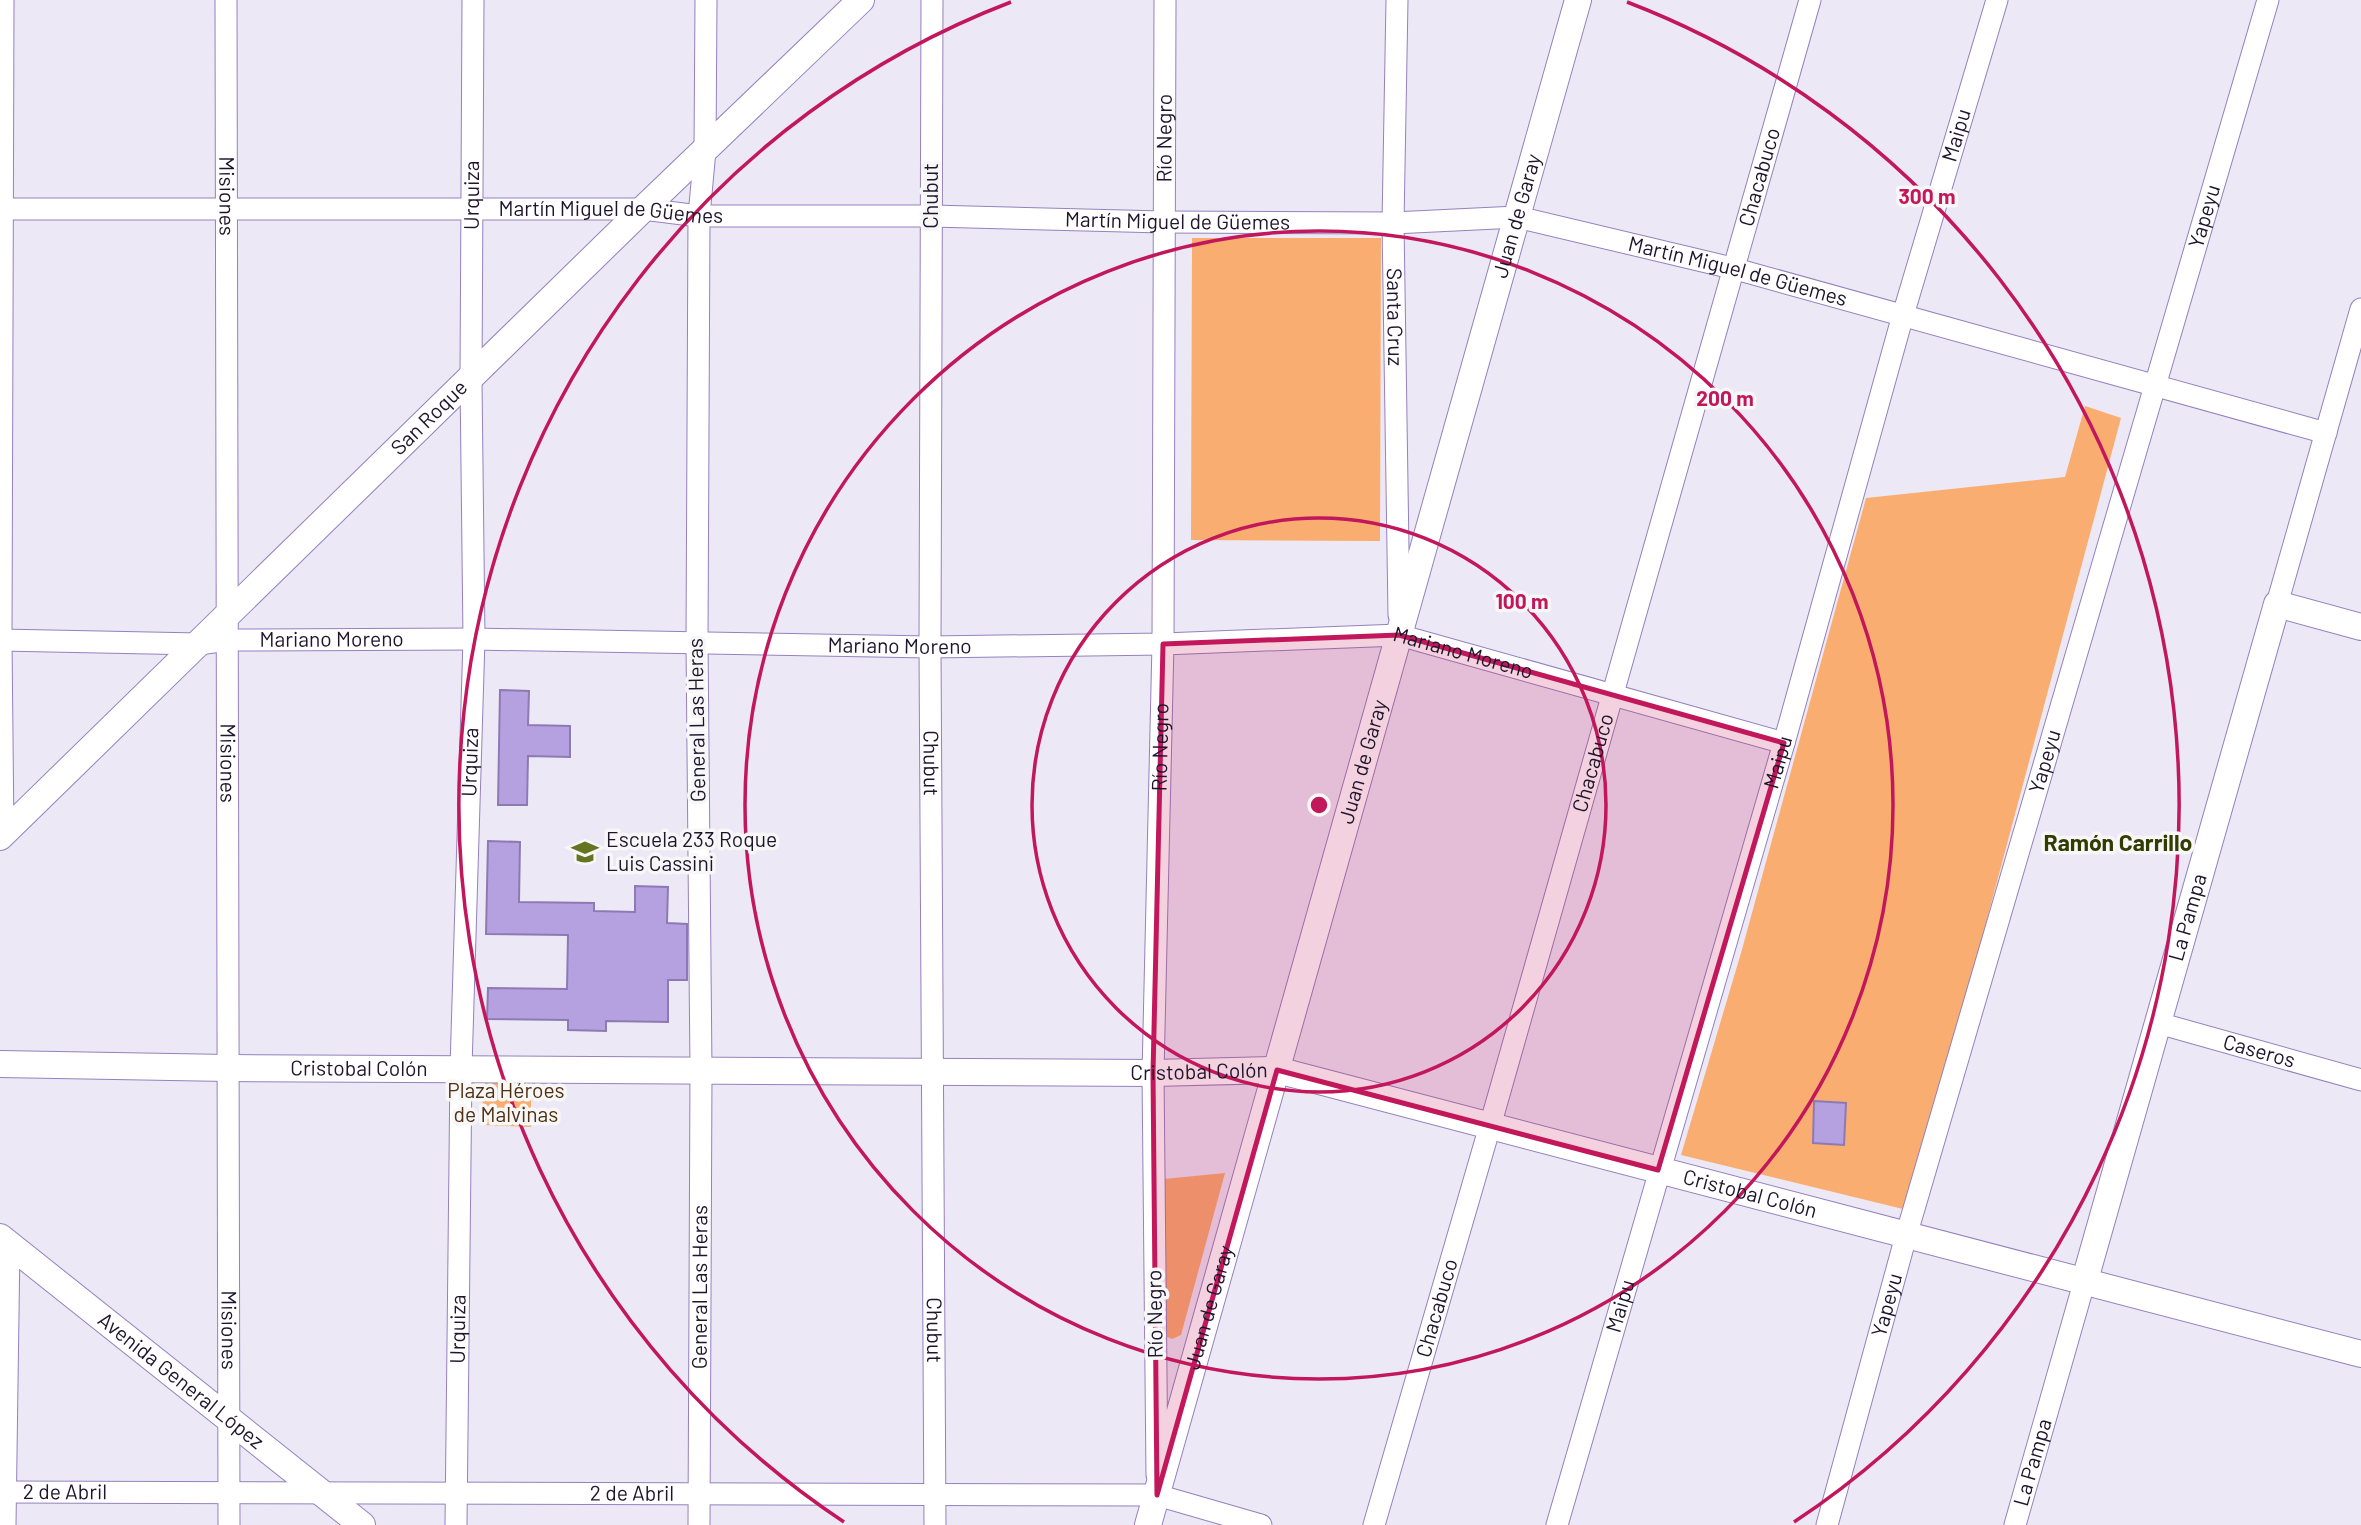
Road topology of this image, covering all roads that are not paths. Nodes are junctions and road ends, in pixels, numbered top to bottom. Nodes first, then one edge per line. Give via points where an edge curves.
1 (3, 0) edge
2 (226, 0) edge
3 (473, 0) edge
4 (706, 0) edge
5 (861, 0) edge
6 (932, 0) edge
7 (1165, 0) edge
8 (1397, 0) edge
9 (1578, 0) edge
10 (1810, 0) edge
11 (1997, 0) edge
12 (2268, 0) edge
13 (705, 150) junction
14 (1, 209) edge
15 (226, 209) junction
16 (473, 209) junction
17 (643, 209) junction
18 (699, 216) junction
19 (931, 216) junction
20 (1517, 217) junction
21 (1163, 222) junction
22 (1393, 223) junction
23 (1732, 268) junction
24 (2361, 309) edge
25 (1903, 316) junction
26 (471, 380) junction
27 (2157, 386) junction
28 (2326, 433) junction
29 (2277, 604) junction
30 (2361, 627) edge
31 (227, 628) junction
32 (1399, 635) junction
33 (474, 639) junction
34 (1, 640) edge
35 (696, 642) junction
36 (199, 643) junction
37 (1163, 645) junction
38 (930, 647) junction
39 (1612, 695) junction
40 (1784, 743) junction
41 (1, 835) edge
42 (2158, 1023) junction
43 (0, 1064) edge
44 (228, 1068) junction
45 (461, 1068) junction
46 (1276, 1070) junction
47 (701, 1071) junction
48 (934, 1072) junction
49 (1153, 1073) junction
50 (2361, 1080) edge
51 (1490, 1126) junction
52 (1658, 1170) junction
53 (1906, 1236) junction
54 (5, 1241) edge
55 (2084, 1283) junction
56 (2361, 1354) edge
57 (229, 1421) junction
58 (3, 1492) edge
59 (229, 1492) junction
60 (322, 1492) junction
61 (457, 1492) junction
62 (699, 1492) junction
63 (934, 1493) junction
64 (1157, 1495) junction
65 (5, 1525) edge
66 (229, 1525) edge
67 (362, 1525) edge
68 (456, 1525) edge
69 (699, 1525) edge
70 (935, 1525) edge
71 (1149, 1525) edge
72 (1261, 1525) edge
73 (1374, 1525) edge
74 (1557, 1525) edge
75 (1827, 1525) edge
76 (2015, 1525) edge

1 - 14 street
2 - 15 street, Misiones
3 - 16 street, Urquiza
4 - 13 street, General Las Heras
5 - 13 street, San Roque
6 - 19 street, Chubut
7 - 21 street, Río Negro
8 - 22 street, Santa Cruz
9 - 20 street, Juan de Garay
10 - 23 street, Chacabuco
11 - 25 street, Maipu
12 - 27 street, Yapeyu
13 - 17 street, San Roque
13 - 18 street, General Las Heras
14 - 15 street, Martín Miguel de Güemes
14 - 34 street
15 - 16 street, Martín Miguel de Güemes
15 - 31 street, Misiones
16 - 17 street, Martín Miguel de Güemes
16 - 26 street, Urquiza
17 - 18 street, Martín Miguel de Güemes
17 - 26 street, San Roque
18 - 19 street, Martín Miguel de Güemes
18 - 35 street, General Las Heras
19 - 21 street, Martín Miguel de Güemes
19 - 38 street, Chubut
20 - 22 street, Martín Miguel de Güemes
20 - 23 street, Martín Miguel de Güemes
20 - 32 street, Juan de Garay
21 - 22 street, Martín Miguel de Güemes
21 - 37 street, Río Negro
22 - 32 street, Santa Cruz
23 - 25 street, Martín Miguel de Güemes
23 - 39 street, Chacabuco
24 - 28 street, La Pampa
25 - 27 street, Martín Miguel de Güemes
25 - 40 street, Maipu
26 - 31 street, San Roque
26 - 33 street, Urquiza
27 - 28 street, Martín Miguel de Güemes
27 - 53 street, Yapeyu
28 - 29 street, La Pampa
29 - 30 street
29 - 42 street, La Pampa
31 - 33 street, Mariano Moreno
31 - 36 street, San Roque
31 - 44 street, Misiones
32 - 37 street, Mariano Moreno
32 - 39 street, Mariano Moreno
32 - 46 street, Juan de Garay
33 - 35 street, Mariano Moreno
33 - 45 street, Urquiza
34 - 36 street
34 - 41 street
35 - 38 street, Mariano Moreno
35 - 47 street, General Las Heras
36 - 41 street, San Roque
37 - 38 street, Mariano Moreno
37 - 49 street, Río Negro
38 - 48 street, Chubut
39 - 40 street, Mariano Moreno
39 - 51 street, Chacabuco
40 - 52 street, Maipu
42 - 50 street, Caseros
42 - 55 street, La Pampa
43 - 44 street, Cristobal Colón
44 - 45 street, Cristobal Colón
44 - 57 street, Misiones
45 - 47 street, Cristobal Colón
45 - 61 street, Urquiza
46 - 49 street, Cristobal Colón
46 - 51 street, Cristobal Colón
46 - 64 street, Juan de Garay
47 - 48 street, Cristobal Colón
47 - 62 street, General Las Heras
48 - 49 street, Cristobal Colón
48 - 63 street, Chubut
49 - 64 street, Río Negro
51 - 52 street, Cristobal Colón
51 - 73 street, Chacabuco
52 - 53 street, Cristobal Colón
52 - 74 street, Maipu
53 - 55 street, Cristobal Colón
53 - 75 street, Yapeyu
54 - 57 street, Avenida General López
54 - 58 street
55 - 56 street, Cristobal Colón
55 - 76 street, La Pampa
57 - 59 street, Misiones
57 - 60 street, Avenida General López
58 - 59 street, 2 de Abril
58 - 65 street
59 - 60 street, 2 de Abril
59 - 66 street, Misiones
60 - 61 street, 2 de Abril
60 - 67 street, Avenida General López
61 - 62 street, 2 de Abril
61 - 68 street, Urquiza
62 - 63 street, 2 de Abril
62 - 69 street, General Las Heras
63 - 64 street, 2 de Abril
63 - 70 street, Chubut
64 - 71 street, Juan de Garay
64 - 72 street, 2 de Abril

